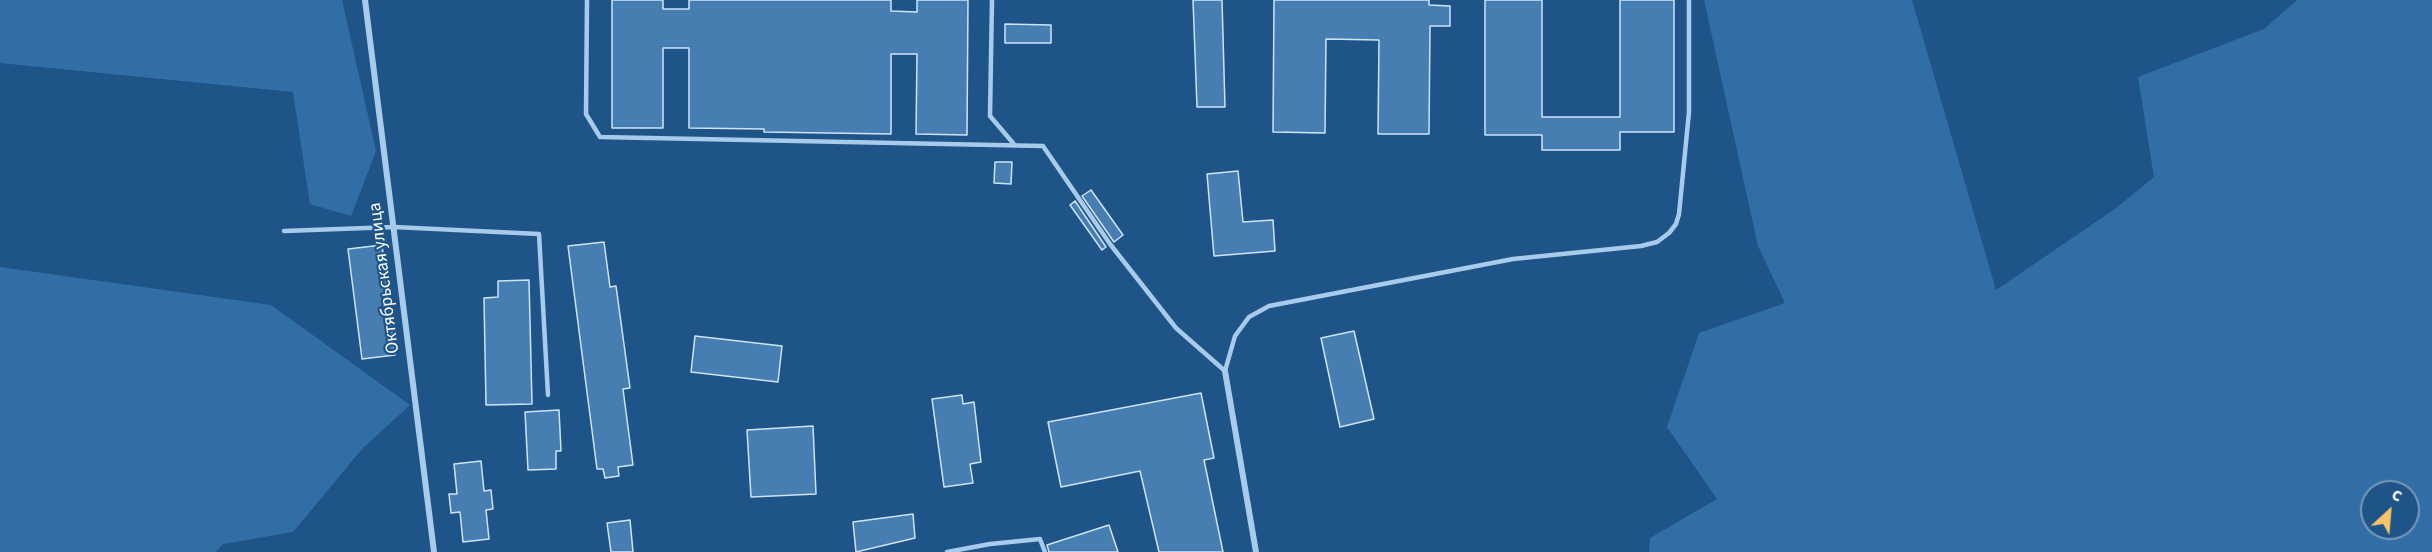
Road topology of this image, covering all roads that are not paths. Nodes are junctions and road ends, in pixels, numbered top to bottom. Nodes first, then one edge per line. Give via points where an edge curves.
1 (365, 0) edge
2 (587, 0) edge
3 (992, 0) edge
4 (1689, 0) edge
5 (1013, 143) junction
6 (394, 227) junction
7 (284, 231) dead end
8 (1225, 371) junction
9 (548, 395) dead end
10 (434, 552) edge
11 (947, 552) edge
12 (1045, 552) edge
13 (1256, 552) edge

1 - 6 street, Октябрьская улица
2 - 5 lane via 586,114 600,136
3 - 5 lane via 990,116
4 - 8 lane via 1689,112 1679,214 1676,224 1657,242 1512,259 1269,306 1249,317 1235,336
5 - 8 lane via 1043,146 1110,244 1176,328
6 - 7 lane
6 - 9 lane via 539,234
6 - 10 street, Октябрьская улица
8 - 13 street
11 - 12 lane via 1040,539

